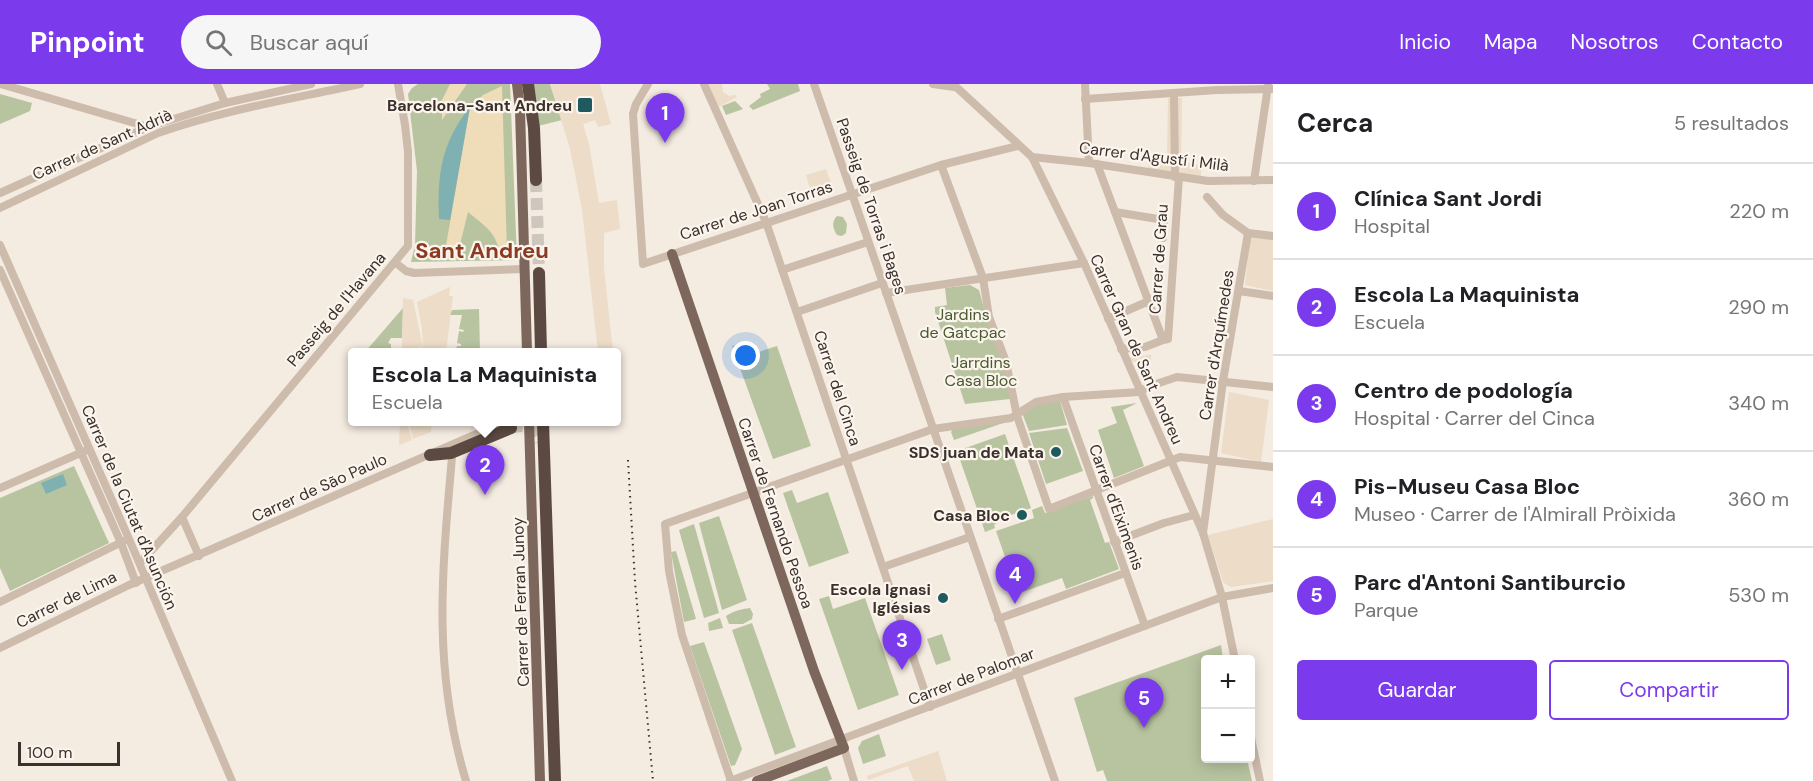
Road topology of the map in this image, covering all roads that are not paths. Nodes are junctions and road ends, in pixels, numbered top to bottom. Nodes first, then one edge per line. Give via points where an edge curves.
1 (1, 84) edge
2 (217, 84) edge
3 (311, 84) edge
4 (360, 84) edge
5 (398, 84) edge
6 (517, 84) edge
7 (528, 84) edge
8 (648, 84) edge
9 (704, 84) edge
10 (814, 84) edge
11 (933, 84) edge
12 (1085, 84) edge
13 (954, 85) edge
14 (1269, 87) edge
15 (1174, 93) junction
16 (1085, 99) junction
17 (225, 103) junction
18 (147, 127) junction
19 (1018, 146) junction
20 (1032, 157) junction
21 (1093, 164) junction
22 (941, 165) junction
23 (1177, 177) junction
24 (536, 180) tunnel mouth
25 (1273, 180) edge
26 (1254, 181) junction
27 (0, 193) edge
28 (852, 194) junction
29 (1207, 197) dead end
30 (0, 208) edge
31 (1115, 213) junction
32 (766, 222) junction
33 (1248, 233) junction
34 (1273, 236) edge
35 (1163, 238) dead end
36 (868, 242) junction
37 (0, 245) edge
38 (672, 254) junction
39 (396, 263) junction
40 (1083, 263) junction
41 (525, 269) junction
42 (0, 270) edge
43 (782, 270) junction
44 (539, 273) tunnel mouth
45 (983, 278) junction
46 (882, 283) junction
47 (1239, 291) junction
48 (886, 293) junction
49 (1273, 296) edge
50 (1158, 297) dead end
51 (1149, 302) junction
52 (797, 312) junction
53 (1108, 319) junction
54 (1163, 340) junction
55 (527, 348) edge
56 (541, 348) edge
57 (1121, 350) junction
58 (1223, 381) junction
59 (1273, 387) edge
60 (1139, 392) junction
61 (1063, 397) junction
62 (1017, 416) junction
63 (506, 426) edge
64 (529, 426) edge
65 (543, 426) edge
66 (933, 429) junction
67 (85, 450) junction
68 (449, 450) junction
69 (430, 455) joint
70 (1214, 460) junction
71 (846, 461) junction
72 (1171, 461) junction
73 (1273, 466) edge
74 (0, 488) edge
75 (1096, 491) junction
76 (753, 493) junction
77 (1194, 515) junction
78 (182, 517) junction
79 (1203, 533) junction
80 (970, 537) junction
81 (125, 541) junction
82 (1114, 542) junction
83 (199, 556) junction
84 (140, 563) junction
85 (883, 567) junction
86 (1125, 573) junction
87 (145, 579) junction
88 (136, 583) junction
89 (1273, 588) edge
90 (1222, 597) junction
91 (0, 602) edge
92 (998, 619) junction
93 (1144, 626) junction
94 (0, 648) edge
95 (1234, 655) edge
96 (1018, 674) junction
97 (930, 707) junction
98 (843, 744) junction
99 (1255, 754) edge
100 (232, 781) edge
101 (466, 781) edge
102 (540, 781) edge
103 (555, 781) edge
104 (730, 781) edge
105 (757, 781) edge
106 (854, 781) edge
107 (1055, 781) edge
108 (1260, 781) edge

1 - 18 street
2 - 17 street
3 - 17 street, Carrer de Sant Adrià
4 - 30 street, Carrer de Sant Adrià via 178,126
5 - 39 street, Passeig de l'Havana via 408,152 409,234 408,246
6 - 41 main road
7 - 24 highway
8 - 38 street, Carrer de Joan Torras via 633,114 643,264
9 - 32 street, Carrer del Cinca
10 - 28 street, Passeig de Torras i Bages
11 - 13 street
12 - 16 street, Carrer de Grau
13 - 19 street, Carrer Gran de Sant Andreu
14 - 15 street
14 - 26 street
15 - 16 street
15 - 23 street, Carrer de Grau
16 - 21 street, Carrer de Grau
17 - 18 street, Carrer de Sant Adrià
18 - 27 street, Carrer de Sant Adrià
19 - 20 street, Carrer Gran de Sant Andreu
19 - 22 street, Carrer de Joan Torras
20 - 21 street, Carrer d'Agustí i Milà
20 - 40 street, Carrer Gran de Sant Andreu
21 - 23 street, Carrer d'Agustí i Milà
21 - 31 street, Carrer de Grau
22 - 28 street, Carrer de Joan Torras
22 - 45 street
23 - 26 street, Carrer d'Agustí i Milà
23 - 54 street, Carrer de Grau via 1168,339
25 - 26 street, Carrer d'Agustí i Milà
28 - 32 street, Carrer de Joan Torras
28 - 36 street, Passeig de Torras i Bages
29 - 33 street via 1222,215
31 - 35 street via 1164,220
31 - 51 street, Carrer de Grau
32 - 38 street, Carrer de Joan Torras
32 - 43 street, Carrer del Cinca
33 - 34 street
33 - 47 street, Carrer d'Arquímedes
36 - 43 street
36 - 46 street, Passeig de Torras i Bages
37 - 67 street, Carrer de la Ciutat d'Asunción
38 - 76 main road, Carrer de Fernando Pessoa
39 - 41 street via 417,273
39 - 78 street, Passeig de l'Havana
40 - 45 street
40 - 53 street, Carrer Gran de Sant Andreu
41 - 55 main road
42 - 67 street, Carrer de la Ciutat d'Asunción
43 - 52 street, Carrer del Cinca
44 - 56 highway
45 - 48 street
45 - 62 street via 989,317 1006,362
46 - 48 street, Passeig de Torras i Bages
46 - 52 street
47 - 49 street
47 - 58 street, Carrer d'Arquímedes
48 - 66 street, Passeig de Torras i Bages
50 - 51 street
51 - 53 street
51 - 54 street, Carrer de Grau
52 - 71 street, Carrer del Cinca
53 - 57 street, Carrer Gran de Sant Andreu
54 - 57 street
57 - 60 street, Carrer Gran de Sant Andreu
58 - 59 street
58 - 60 street via 1177,377
58 - 70 street, Carrer d'Arquímedes
60 - 61 street
60 - 72 street, Carrer Gran de Sant Andreu
61 - 62 street via 1036,402
61 - 75 street, Carrer d'Eiximenis
62 - 66 street
62 - 75 street via 1049,509
63 - 68 highway
64 - 102 main road, Carrer de Ferran Junoy
65 - 103 highway
66 - 71 street
66 - 80 street, Passeig de Torras i Bages
67 - 74 street
67 - 81 street, Carrer de la Ciutat d'Asunción
68 - 69 highway
68 - 101 street via 452,457 442,575 442,637 448,710
69 - 83 street, Carrer de São Paulo
70 - 72 street via 1180,457
70 - 73 street
70 - 79 street, Carrer d'Arquímedes
71 - 76 street
71 - 85 street, Carrer del Cinca
72 - 75 street
72 - 77 street, Carrer Gran de Sant Andreu
75 - 82 street, Carrer d'Eiximenis
76 - 98 main road, Carrer de Fernando Pessoa
76 - 104 street via 664,524 682,635
77 - 79 street, Carrer Gran de Sant Andreu
77 - 82 street
78 - 83 street
78 - 84 street, Passeig de l'Havana
79 - 90 street, Carrer Gran de Sant Andreu
80 - 85 street
80 - 92 street, Passeig de Torras i Bages
81 - 84 street, Carrer de la Ciutat d'Asunción
81 - 88 street, Carrer de la Ciutat d'Asunción
81 - 91 street
82 - 86 street, Carrer d'Eiximenis
83 - 87 street, Carrer de São Paulo
84 - 87 street, Carrer de la Ciutat d'Asunción
85 - 97 street, Carrer del Cinca
86 - 92 street
86 - 93 street, Carrer d'Eiximenis
87 - 88 street, Carrer de Lima
87 - 100 street, Carrer de la Ciutat d'Asunción
88 - 94 street, Carrer de Lima
89 - 90 street, Carrer de Palomar
90 - 93 street, Carrer de Palomar
90 - 95 street, Carrer Gran de Sant Andreu
92 - 96 street, Passeig de Torras i Bages
93 - 96 street, Carrer de Palomar
96 - 97 street, Carrer de Palomar
96 - 107 street, Passeig de Torras i Bages
97 - 98 street, Carrer de Palomar
98 - 104 street, Carrer de Palomar
98 - 105 main road, Carrer de Palomar
98 - 106 street, Carrer de Fernando Pessoa
99 - 108 street

